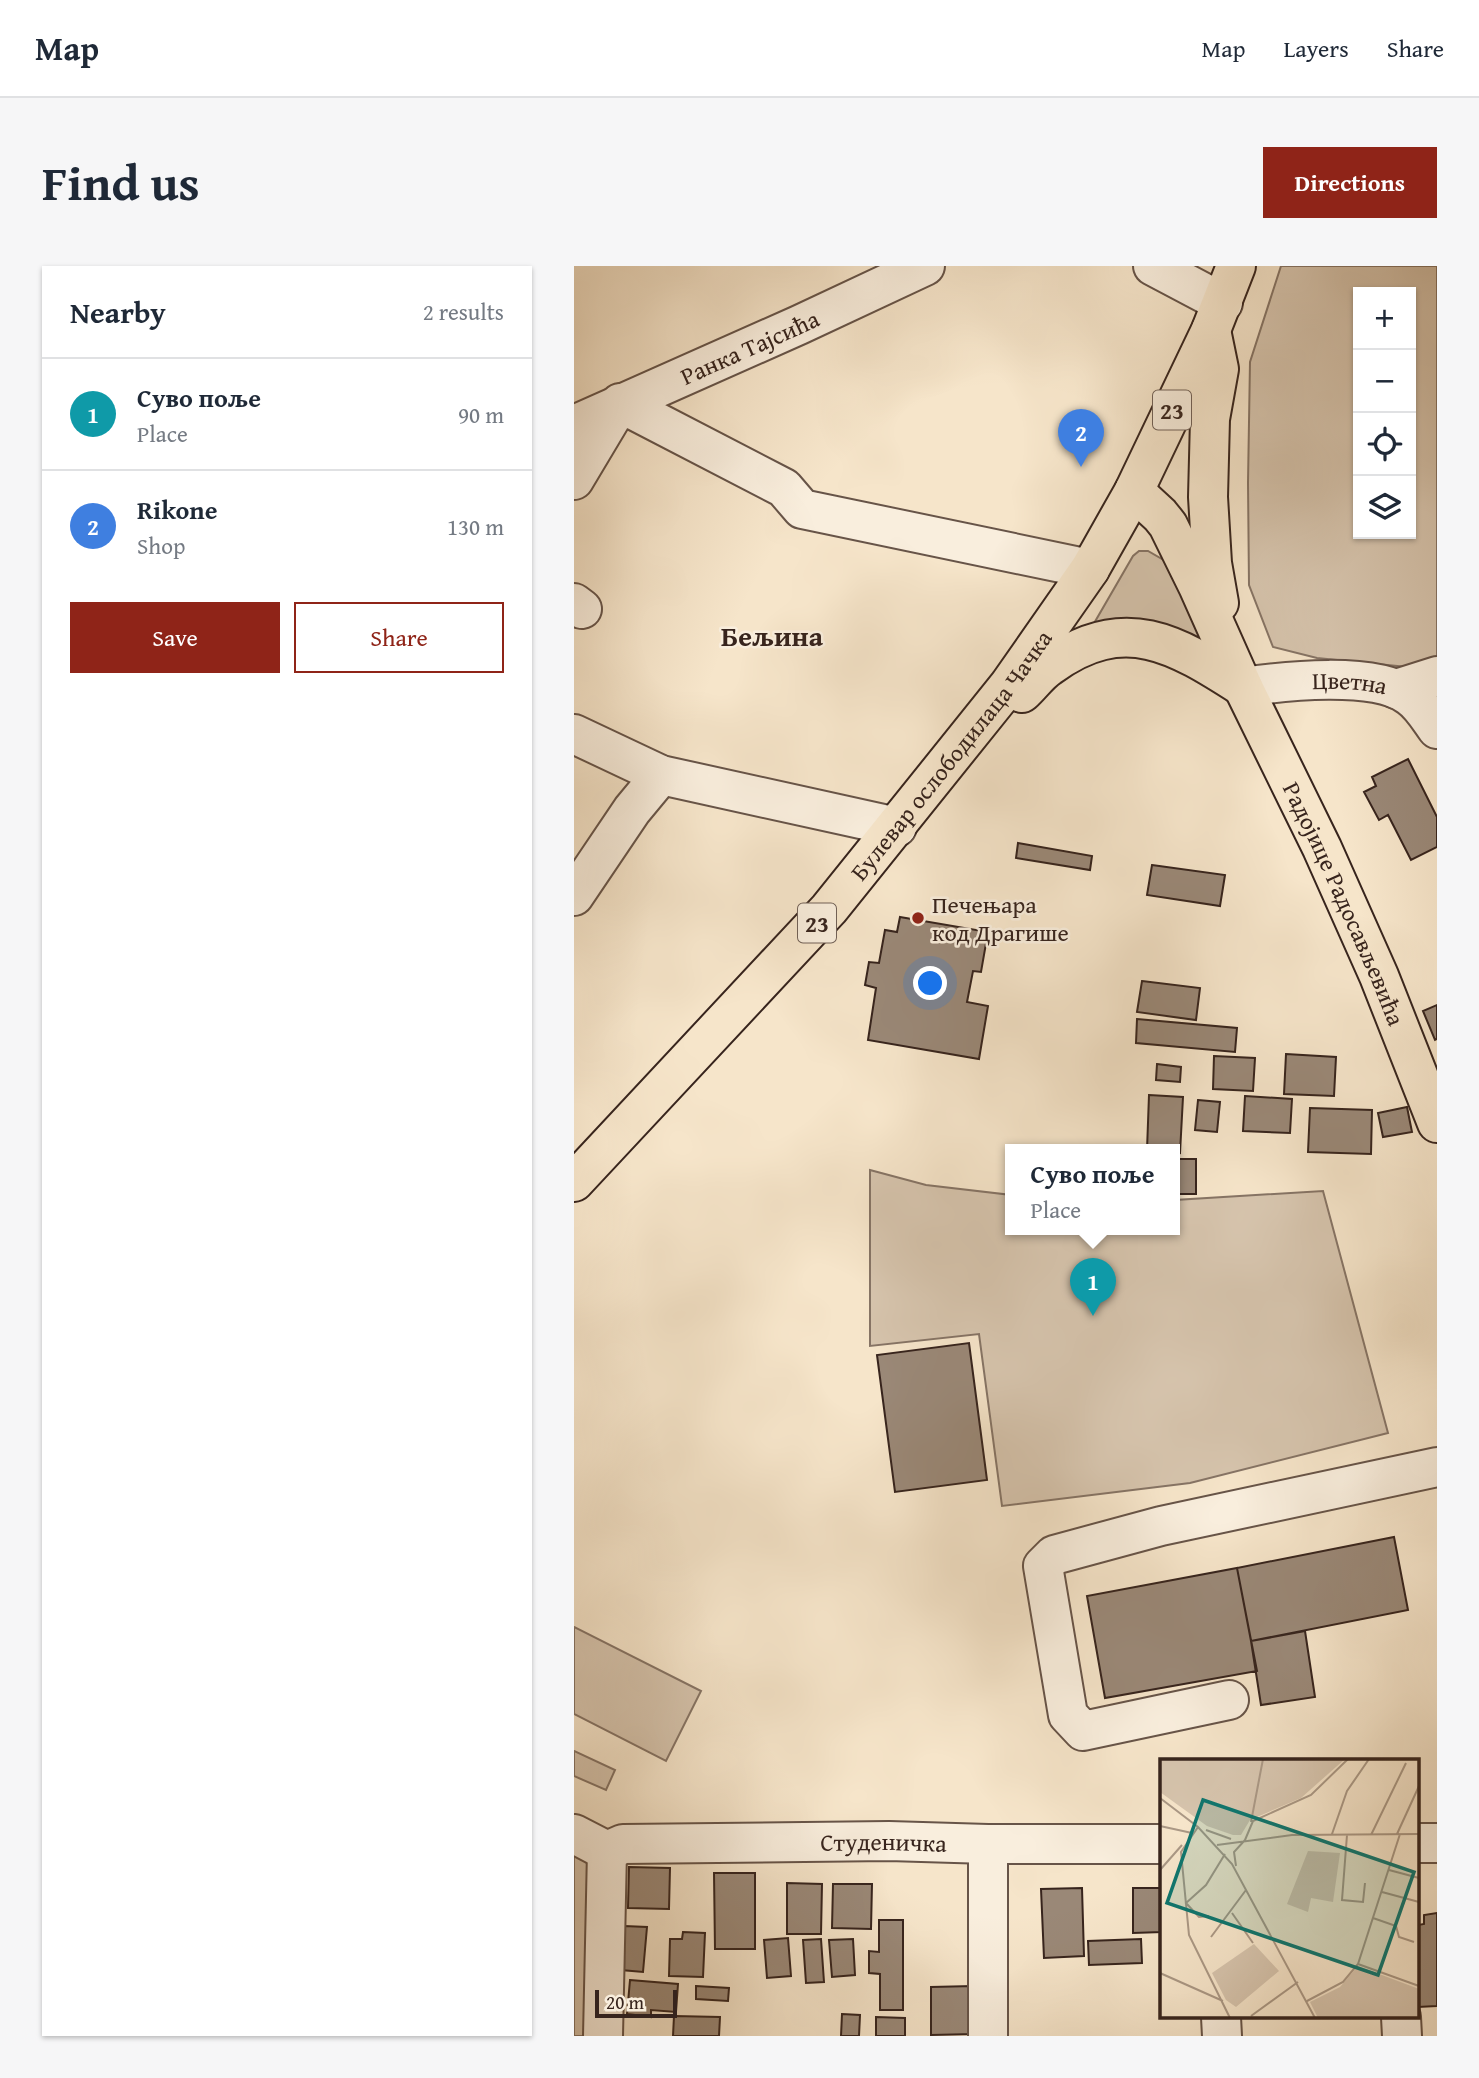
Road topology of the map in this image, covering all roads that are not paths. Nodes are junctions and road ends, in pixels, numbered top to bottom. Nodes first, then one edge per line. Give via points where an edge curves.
1 (925, 266) edge
2 (1236, 266) edge
3 (1158, 267) edge
4 (1217, 316) junction
5 (620, 403) junction
6 (574, 425) edge
7 (574, 480) edge
8 (1134, 491) junction
9 (1090, 569) junction
10 (1222, 637) junction
11 (1437, 676) edge
12 (1243, 687) junction
13 (1396, 688) junction
14 (978, 724) junction
15 (1437, 729) edge
16 (574, 734) edge
17 (661, 775) junction
18 (897, 827) junction
19 (574, 895) edge
20 (1437, 1123) edge
21 (574, 1182) edge
22 (1437, 1467) edge
23 (1228, 1700) dead end
24 (590, 1842) edge
25 (988, 1844) junction
26 (1160, 1844) edge
27 (1221, 2018) edge
28 (1401, 2018) edge
29 (603, 2036) edge
30 (988, 2036) edge
31 (1223, 2036) edge
32 (1402, 2036) edge

1 - 5 street, Ранка Тајсића
2 - 4 main road, 23
3 - 4 street
4 - 8 main road, Булевар ослободилаца Чачка / 23
4 - 10 main road via 1219,369 1210,419 1208,497
5 - 6 street, Ранка Тајсића
5 - 7 street
5 - 9 street via 784,488 802,509
8 - 9 main road, Булевар ослободилаца Чачка / 23
8 - 10 main road via 1168,525
9 - 14 main road, Булевар ослободилаца Чачка / 23
10 - 12 main road, Радојице Радосављевића
11 - 13 street
12 - 13 street, Цветна via 1329,680
12 - 14 main road via 1176,647 1127,637 1060,659 1010,704
12 - 20 main road, Радојице Радосављевића via 1334,874
13 - 15 street, Цветна via 1419,705
14 - 18 main road, Булевар ослободилаца Чачка / 23
16 - 17 street
17 - 18 street
17 - 19 street
18 - 21 main road, Булевар ослободилаца Чачка / 23 via 790,953
22 - 23 street via 1161,1527 1054,1555 1043,1566 1068,1715 1083,1731
24 - 25 street, Студеничка
24 - 29 street
25 - 26 street, Студеничка
25 - 30 street
27 - 31 street
28 - 32 street

